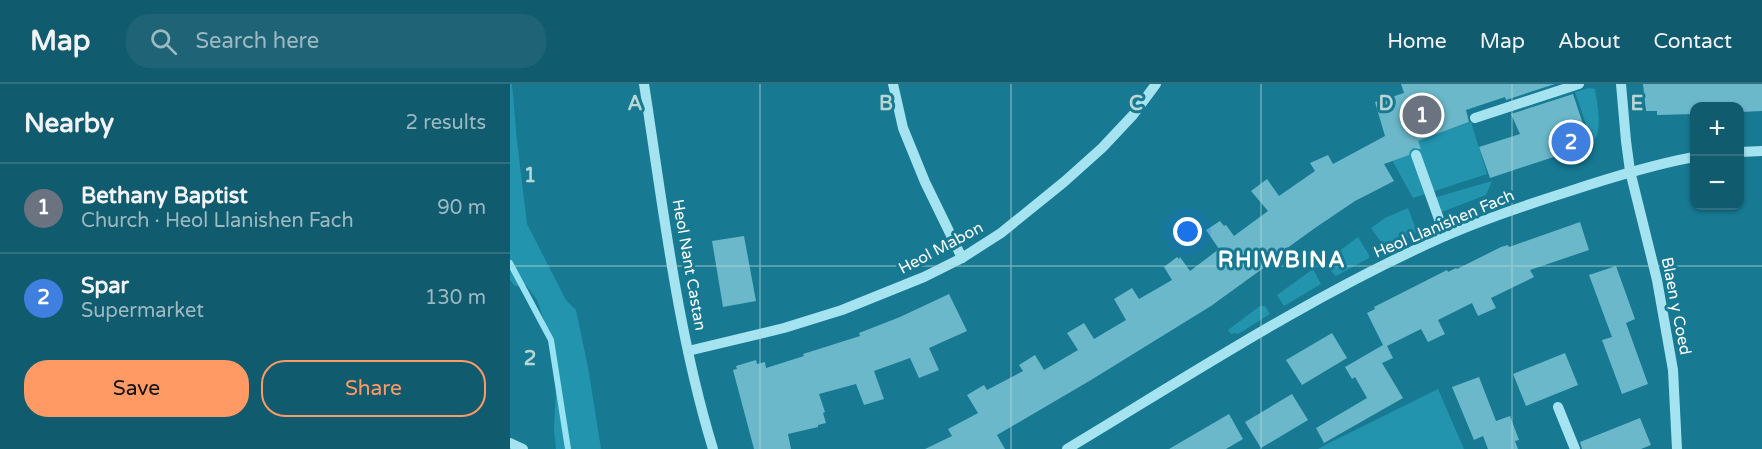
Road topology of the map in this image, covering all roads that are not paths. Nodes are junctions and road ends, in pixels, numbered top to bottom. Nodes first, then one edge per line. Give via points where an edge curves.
1 (644, 84) edge
2 (893, 84) edge
3 (1156, 84) edge
4 (1580, 84) edge
5 (1621, 84) edge
6 (1475, 118) dead end
7 (1762, 150) edge
8 (1744, 152) edge
9 (1416, 155) dead end
10 (1690, 158) edge
11 (1630, 171) junction
12 (1445, 236) junction
13 (962, 258) junction
14 (688, 351) junction
15 (1558, 407) dead end
16 (510, 443) edge
17 (523, 449) edge
18 (713, 449) edge
19 (1067, 449) edge
20 (1575, 449) edge
21 (1677, 449) edge

1 - 14 street, Heol Nant Castan
2 - 13 street via 903,128 924,182
3 - 13 street, Heol Mabon via 1133,115 1064,182 1001,233
4 - 6 street
5 - 11 street, Blaen y Coed
7 - 8 street
9 - 12 street
10 - 11 street, Heol Llanishen Fach
11 - 12 street, Heol Llanishen Fach
11 - 21 street, Blaen y Coed via 1661,302 1672,370
12 - 19 street, Heol Llanishen Fach via 1366,274 1255,336
13 - 14 street, Heol Mabon via 842,310
14 - 18 street, Heol Nant Castan
15 - 20 street
16 - 17 street

